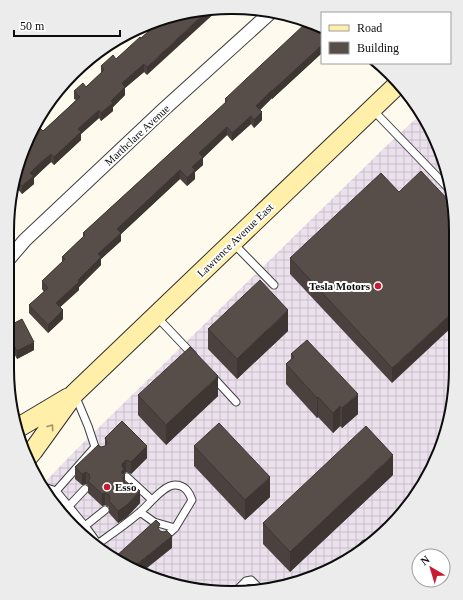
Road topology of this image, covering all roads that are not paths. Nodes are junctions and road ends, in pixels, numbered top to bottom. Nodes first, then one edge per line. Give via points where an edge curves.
1 (266, 17) edge
2 (394, 87) edge
3 (372, 109) junction
4 (444, 186) edge
5 (233, 243) junction
6 (14, 253) edge
7 (274, 285) dead end
8 (156, 316) junction
9 (196, 358) edge
10 (206, 369) edge
11 (74, 394) junction
12 (236, 402) dead end
13 (21, 426) edge
14 (95, 447) junction
15 (31, 453) edge
16 (102, 454) edge
17 (127, 478) dead end
18 (135, 485) junction
19 (51, 489) edge
20 (85, 489) dead end
21 (56, 491) junction
22 (128, 491) edge
23 (152, 500) junction
24 (69, 506) junction
25 (105, 510) dead end
26 (140, 512) junction
27 (85, 526) junction
28 (175, 528) junction
29 (90, 534) edge
30 (163, 539) edge
31 (100, 542) edge
32 (256, 585) edge
33 (241, 586) edge

1 - 6 street, Marthclare Avenue
2 - 3 main road, Lawrence Avenue East
3 - 4 lane
3 - 5 main road, Lawrence Avenue East
5 - 7 lane
5 - 8 main road, Lawrence Avenue East
8 - 9 lane
8 - 11 main road, Lawrence Avenue East
10 - 12 lane
11 - 13 main road, Lawrence Avenue East
11 - 14 lane
15 -> 11 main road, Lawrence Avenue East
14 - 16 lane
14 - 21 lane
17 - 18 lane
18 - 22 lane
18 - 23 lane
19 - 21 lane
20 - 24 lane
21 - 24 lane
23 - 26 lane
23 - 28 lane via 163,490 174,485 184,487 189,493 192,500
24 - 27 lane
25 - 27 lane
26 - 28 lane via 154,522
26 - 31 lane
27 - 29 lane
28 - 30 lane
32 - 33 lane via 251,580

